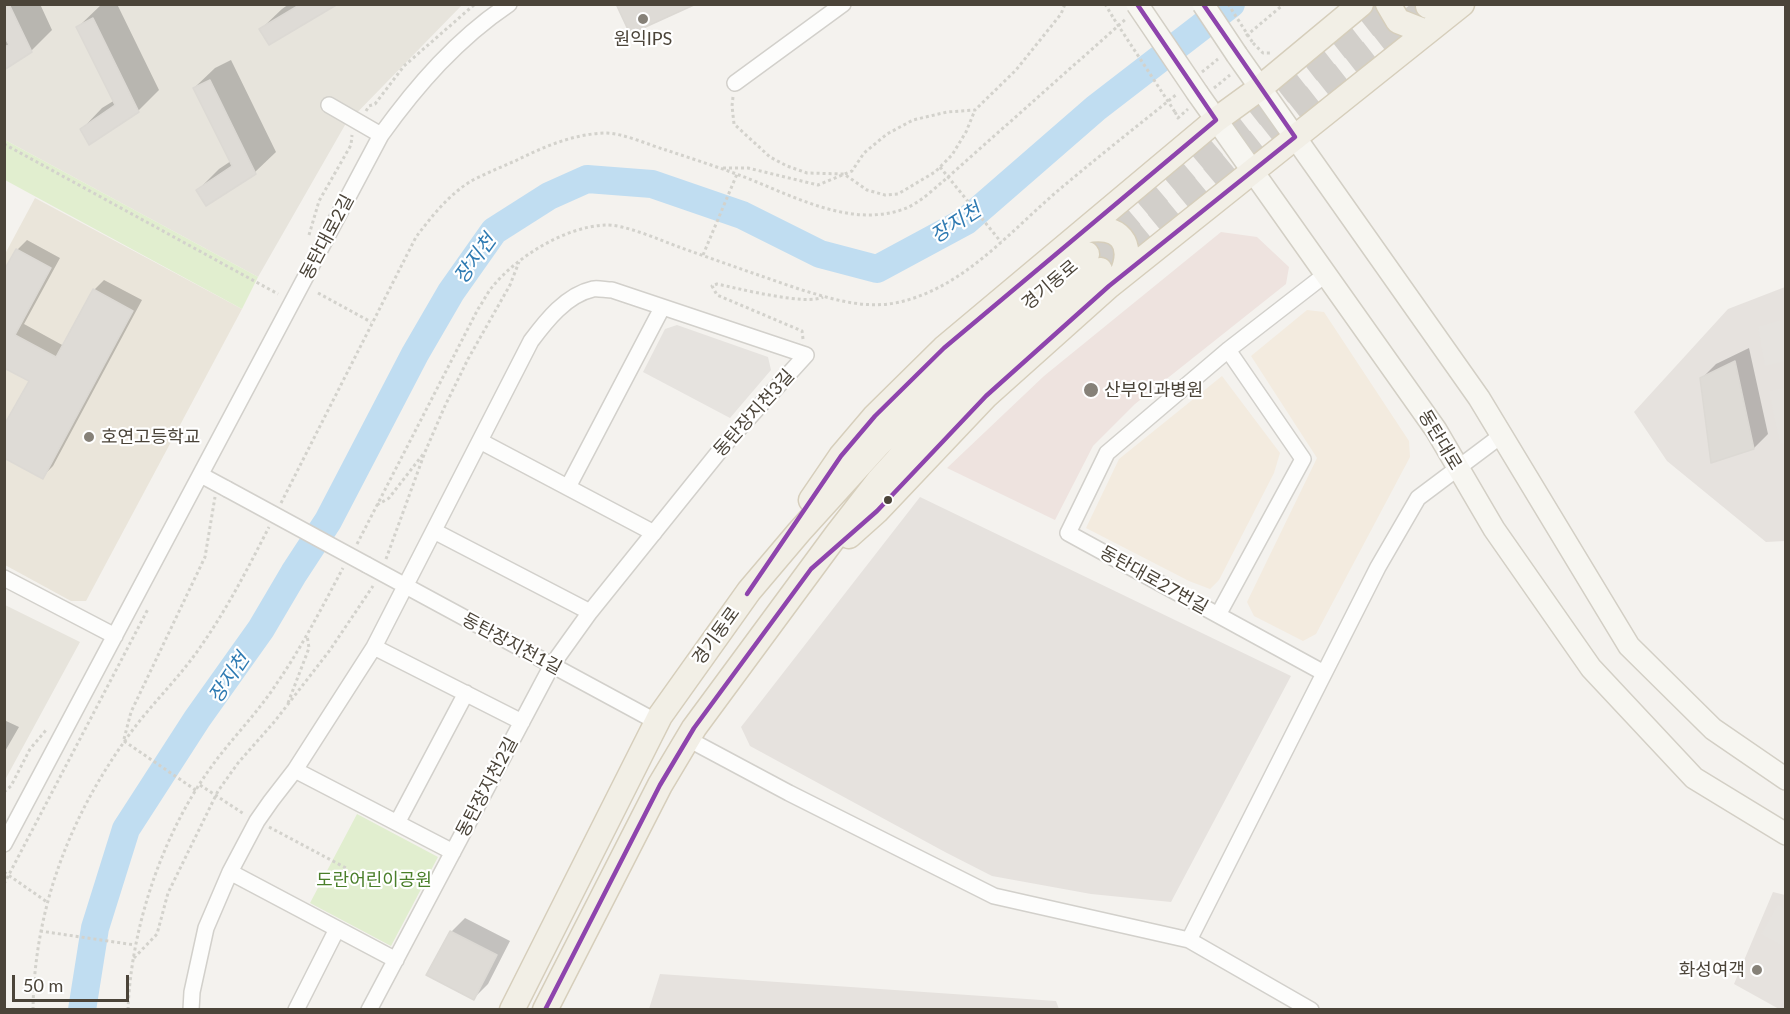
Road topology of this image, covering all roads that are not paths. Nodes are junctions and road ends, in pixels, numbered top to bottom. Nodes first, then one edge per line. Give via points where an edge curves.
1 (509, 4) edge
2 (843, 4) edge
3 (1137, 4) edge
4 (1203, 4) edge
5 (1361, 4) edge
6 (1388, 4) edge
7 (1462, 4) edge
8 (1426, 32) junction
9 (735, 83) road end
10 (1260, 88) junction
11 (329, 105) dead end
12 (1216, 120) junction
13 (381, 135) junction
14 (1295, 137) junction
15 (1253, 171) junction
16 (1098, 258) junction
17 (1326, 274) junction
18 (662, 308) junction
19 (1228, 350) junction
20 (1502, 435) junction
21 (480, 441) junction
22 (1457, 468) junction
23 (201, 475) junction
24 (568, 487) junction
25 (434, 531) junction
26 (654, 533) junction
27 (4, 578) edge
28 (406, 586) junction
29 (590, 612) junction
30 (1218, 615) junction
31 (115, 636) junction
32 (374, 647) junction
33 (552, 665) junction
34 (1324, 673) junction
35 (466, 693) junction
36 (522, 722) junction
37 (657, 722) junction
38 (688, 739) junction
39 (295, 770) junction
40 (1785, 778) edge
41 (397, 823) junction
42 (8, 827) edge
43 (1785, 834) edge
44 (4, 844) edge
45 (453, 852) junction
46 (230, 872) junction
47 (338, 929) junction
48 (1189, 940) junction
49 (396, 960) junction
50 (191, 1010) edge
51 (296, 1010) edge
52 (369, 1010) edge
53 (512, 1010) edge
54 (545, 1010) edge
55 (1311, 1010) edge

1 - 13 street, 동탄대로2길 via 454,47 406,100
2 - 9 street
3 - 12 main road, 동탄대로, bridge
4 - 10 main road, bridge
5 - 10 main road
6 - 8 main road via 1398,21
7 - 8 main road
8 - 14 main road
10 - 12 main road
10 - 14 main road
11 - 13 street
12 - 15 main road, 동탄대로
12 - 16 main road
13 - 23 street, 동탄대로2길
14 - 15 main road
14 - 20 main road
15 - 16 main road
15 - 17 main road, 동탄대로
16 - 37 main road, 경기동로 via 1026,277 944,348 875,416 841,456
16 - 38 main road, 경기동로 via 986,396 877,511 811,569
17 - 19 street, 동탄대로27번길
17 - 22 main road, 동탄대로 via 1436,430
18 - 21 street, 동탄장지천3길 via 612,290 593,289 569,300 547,318 531,341
18 - 24 street
18 - 26 street, 동탄장지천3길 via 806,356 726,443
19 - 30 street, 동탄대로27번길 via 1303,459
19 - 30 street, 동탄대로27번길 via 1107,453 1068,533
20 - 22 street
20 - 40 main road via 1629,646 1713,729
21 - 24 street
21 - 25 street, 동탄장지천3길
22 - 34 street via 1418,498
22 - 43 main road, 동탄대로 via 1494,529 1591,668 1694,778
23 - 28 street, 동탄장지천1길, bridge via 221,492
23 - 31 street, 동탄대로2길
24 - 26 street
25 - 28 street, 동탄장지천3길
25 - 29 street
26 - 29 street, 동탄장지천3길
27 - 31 street
28 - 32 street
28 - 33 street, 동탄장지천1길
29 - 33 street, 동탄장지천3길
30 - 34 street
31 - 42 street, 동탄대로2길
32 - 35 street, 동탄장지천2길
32 - 39 street
33 - 36 street, 동탄장지천2길
33 - 37 street, 동탄장지천1길
34 - 48 street
35 - 36 street, 동탄장지천2길
35 - 41 street
36 - 45 street, 동탄장지천2길
37 - 53 main road, 경기동로
38 - 48 street via 994,896
38 - 54 main road, 경기동로 via 660,785
39 - 41 street, 동탄장지천2길
39 - 46 street via 262,814
41 - 45 street, 동탄장지천2길
42 - 44 street, 동탄대로2길
45 - 49 street, 동탄장지천2길
46 - 47 street
46 - 50 street via 206,928
47 - 49 street
47 - 51 street
48 - 55 street
49 - 52 street, 동탄장지천2길

